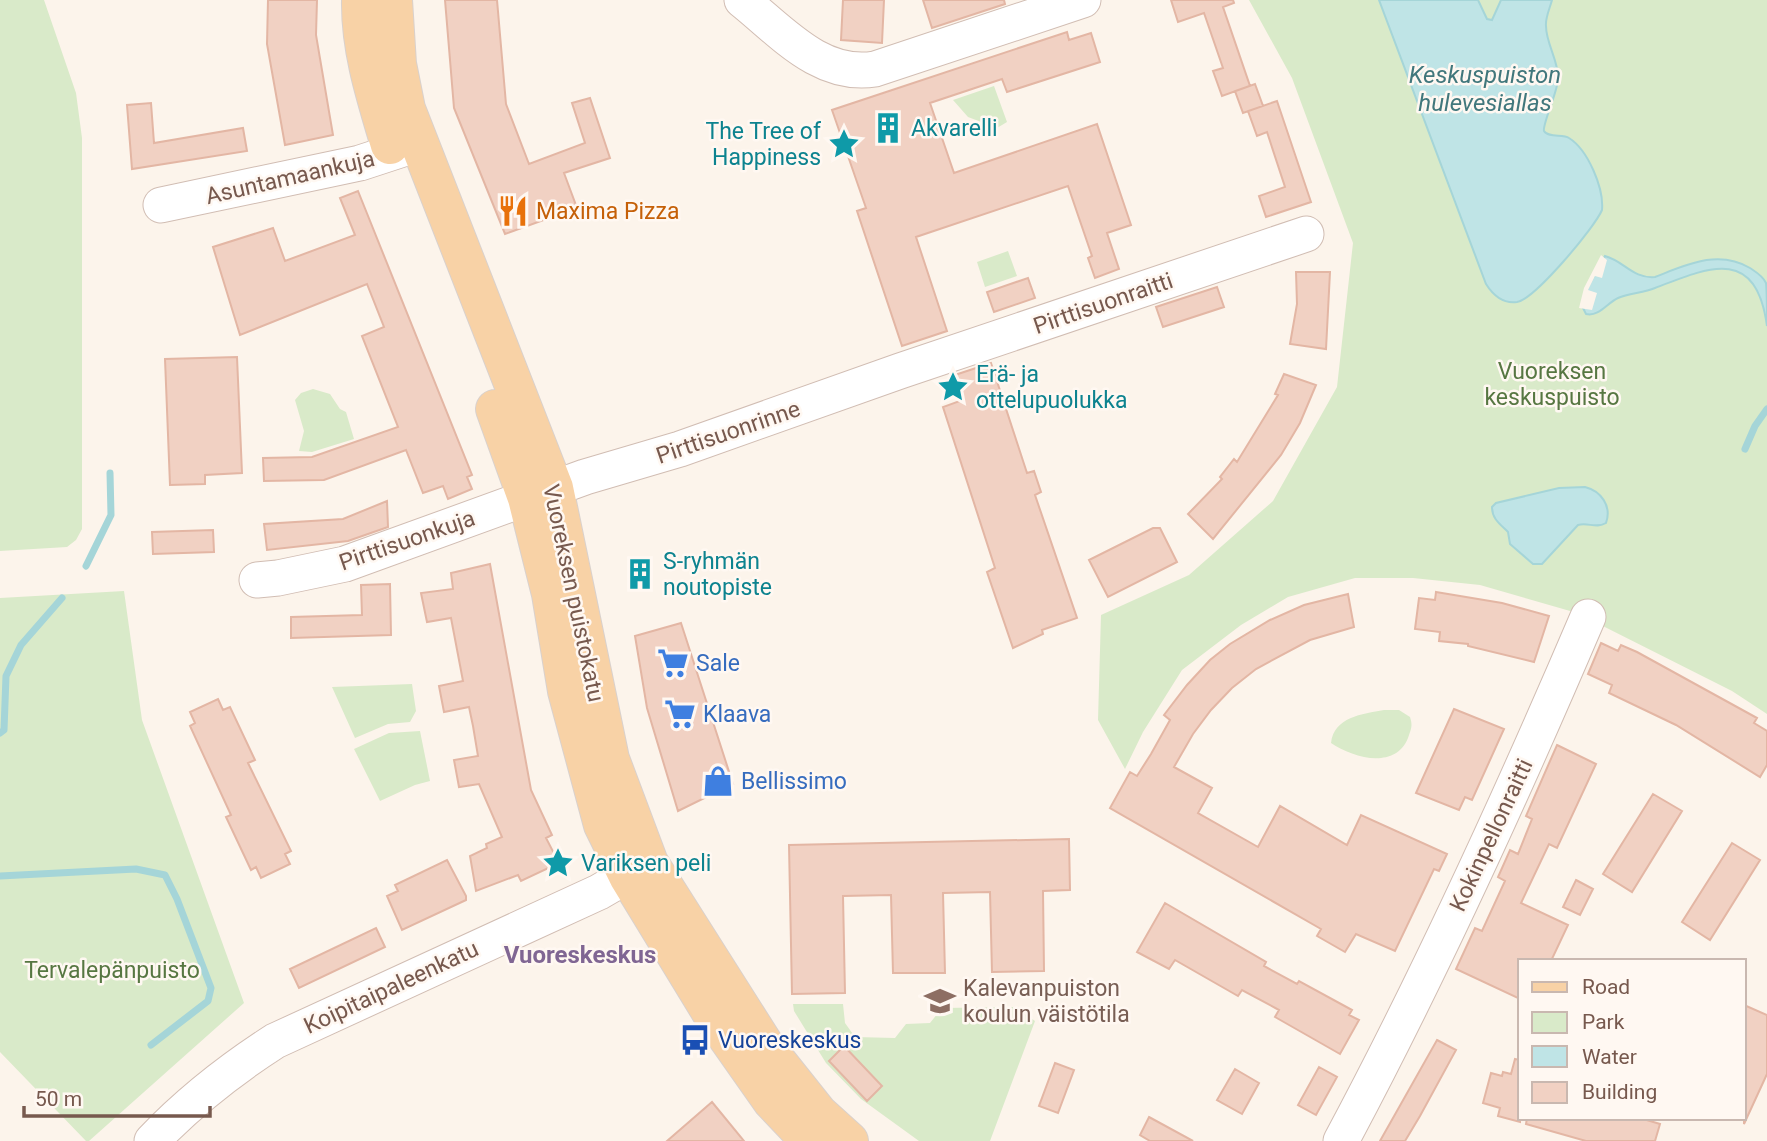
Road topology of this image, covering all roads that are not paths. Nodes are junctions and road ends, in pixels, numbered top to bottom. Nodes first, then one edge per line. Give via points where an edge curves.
1 (361, 0) edge
2 (393, 0) edge
3 (742, 0) edge
4 (1083, 0) edge
5 (405, 149) junction
6 (161, 205) dead end
7 (1306, 233) dead end
8 (900, 371) joint
9 (540, 493) junction
10 (257, 580) dead end
11 (1588, 617) dead end
12 (638, 870) junction
13 (152, 1141) edge
14 (810, 1141) edge
15 (849, 1141) edge
16 (1341, 1141) edge

1 - 5 main road, Vuoreksen puistokatu via 368,64
2 - 5 main road, Vuoreksen puistokatu
3 - 4 street via 820,61 844,70 875,69
5 - 6 street, Asuntamaankuja via 360,163
5 - 9 main road, Vuoreksen puistokatu
7 - 8 street, Pirttisuonraitti
8 - 9 street, Pirttisuonrinne
9 - 10 street, Pirttisuonkuja via 345,564
9 - 12 main road, Vuoreksen puistokatu
11 - 16 street, Kokinpellonraitti via 1485,850
12 - 13 street, Koipitaipaleenkatu via 275,1041 232,1069
12 - 14 main road, Vuoreksen puistokatu via 720,1027 772,1101
12 - 15 main road, Vuoreksen puistokatu via 766,1049 818,1113

